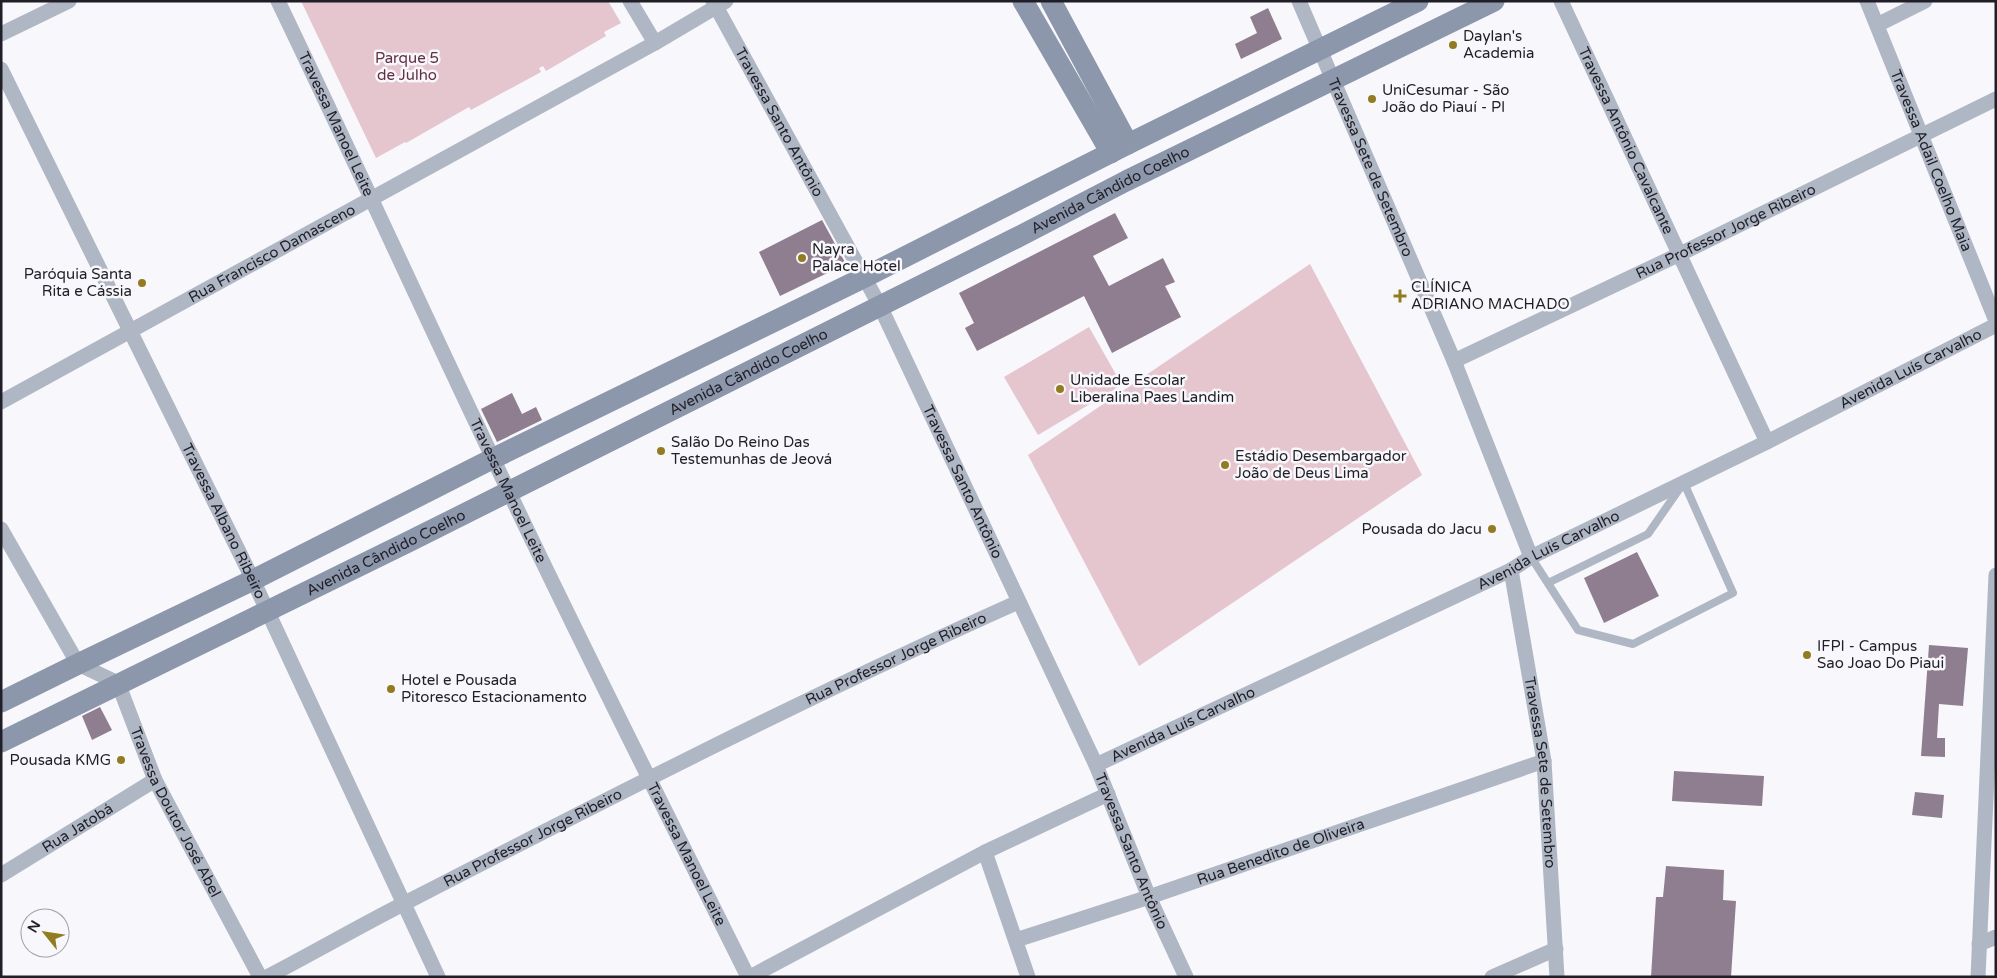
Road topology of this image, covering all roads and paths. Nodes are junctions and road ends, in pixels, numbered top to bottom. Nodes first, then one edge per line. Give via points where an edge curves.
1 (70, 1) edge
2 (278, 1) edge
3 (630, 1) edge
4 (1051, 1) edge
5 (1298, 1) edge
6 (1418, 1) edge
7 (1494, 1) edge
8 (1561, 1) edge
9 (1867, 1) edge
10 (1925, 1) edge
11 (1026, 2) edge
12 (718, 3) edge
13 (1877, 25) junction
14 (1, 34) edge
15 (655, 43) junction
16 (1318, 50) junction
17 (1, 69) edge
18 (1332, 82) junction
19 (1996, 99) edge
20 (1922, 135) junction
21 (1120, 148) junction
22 (372, 198) junction
23 (1680, 254) junction
24 (865, 277) junction
25 (880, 306) junction
26 (1996, 321) edge
27 (1996, 325) edge
28 (130, 332) junction
29 (1454, 361) junction
30 (1, 402) edge
31 (1767, 442) junction
32 (494, 458) junction
33 (1684, 483) junction
34 (509, 492) junction
35 (1, 529) edge
36 (1531, 557) junction
37 (1510, 570) junction
38 (1995, 575) edge
39 (253, 580) junction
40 (1548, 583) junction
41 (1018, 602) junction
42 (268, 612) junction
43 (78, 664) junction
44 (118, 683) junction
45 (1, 702) edge
46 (1, 742) edge
47 (1544, 761) junction
48 (1096, 765) junction
49 (649, 778) junction
50 (155, 780) junction
51 (1108, 794) junction
52 (985, 852) junction
53 (1, 875) edge
54 (1149, 897) junction
55 (402, 904) junction
56 (1996, 937) edge
57 (1016, 940) junction
58 (1556, 949) junction
59 (1979, 951) junction
60 (288, 972) edge
61 (260, 977) edge
62 (267, 977) edge
63 (438, 977) edge
64 (749, 977) edge
65 (1028, 977) edge
66 (1186, 977) edge
67 (1492, 977) edge
68 (1557, 977) edge
69 (1978, 977) edge
70 (1987, 977) edge

1 - 14 street
2 - 22 street, Travessa Manoel Leite
3 - 15 street
4 - 21 main road
5 - 16 street, Travessa Sete de Setembro
6 - 16 main road
7 - 18 main road, Avenida Cândido Coelho
8 - 23 street, Travessa Antônio Cavalcante
9 - 13 street, Travessa Adail Coelho Maia
10 - 13 street
11 - 21 main road
12 - 15 street, Rua Francisco Damasceno
12 - 24 street, Travessa Santo Antônio
13 - 20 street, Travessa Adail Coelho Maia
15 - 22 street, Rua Francisco Damasceno
16 - 18 street, Travessa Sete de Setembro
16 - 21 main road
17 - 28 street, Travessa Albano Ribeiro
18 - 25 main road, Avenida Cândido Coelho via 1126,181
18 - 29 street, Travessa Sete de Setembro
19 - 20 street, Rua Professor Jorge Ribeiro
20 - 23 street, Rua Professor Jorge Ribeiro
20 - 26 street, Travessa Adail Coelho Maia
21 - 24 main road
22 - 28 street, Rua Francisco Damasceno
22 - 32 street, Travessa Manoel Leite
23 - 29 street, Rua Professor Jorge Ribeiro
23 - 31 street, Travessa Antônio Cavalcante
24 - 25 street, Travessa Santo Antônio
24 - 32 main road
25 - 34 main road, Avenida Cândido Coelho
25 - 41 street, Travessa Santo Antônio
27 - 31 street, Avenida Luís Carvalho
28 - 30 street, Rua Francisco Damasceno
28 - 39 street, Travessa Albano Ribeiro
29 - 36 street, Travessa Sete de Setembro
31 - 33 street, Avenida Luís Carvalho
32 - 34 street, Travessa Manoel Leite
32 - 39 main road
33 - 36 street, Avenida Luís Carvalho
33 - 40 lane via 1648,534
33 - 40 lane via 1733,593 1632,644 1578,630
34 - 42 main road, Avenida Cândido Coelho
34 - 49 street, Travessa Manoel Leite
35 - 43 street
36 - 37 street, Avenida Luís Carvalho
36 - 40 lane
37 - 47 street, Travessa Sete de Setembro
37 - 48 street, Avenida Luís Carvalho
38 - 59 street
39 - 42 street, Travessa Albano Ribeiro
39 - 43 main road
41 - 48 street, Travessa Santo Antônio
41 - 49 street, Rua Professor Jorge Ribeiro via 903,653
42 - 44 main road, Avenida Cândido Coelho
42 - 55 street, Travessa Albano Ribeiro
43 - 44 street
43 - 45 main road
44 - 46 main road, Avenida Cândido Coelho
44 - 50 street, Travessa Doutor José Abel
47 - 54 street, Rua Benedito de Oliveira
47 - 58 street, Travessa Sete de Setembro
48 - 51 street, Travessa Santo Antônio
49 - 55 street, Rua Professor Jorge Ribeiro
49 - 64 street, Travessa Manoel Leite
50 - 53 street, Rua Jatobá
50 - 61 street, Travessa Doutor José Abel
51 - 52 street
51 - 54 street, Travessa Santo Antônio
52 - 57 street
52 - 64 street
54 - 57 street, Rua Benedito de Oliveira
54 - 66 street, Travessa Santo Antônio
55 - 60 street, Rua Professor Jorge Ribeiro
55 - 63 street, Travessa Albano Ribeiro
56 - 59 street
57 - 65 street
58 - 67 street
58 - 68 street, Travessa Sete de Setembro
59 - 69 street
59 - 70 street
60 - 62 street, Rua Professor Jorge Ribeiro

